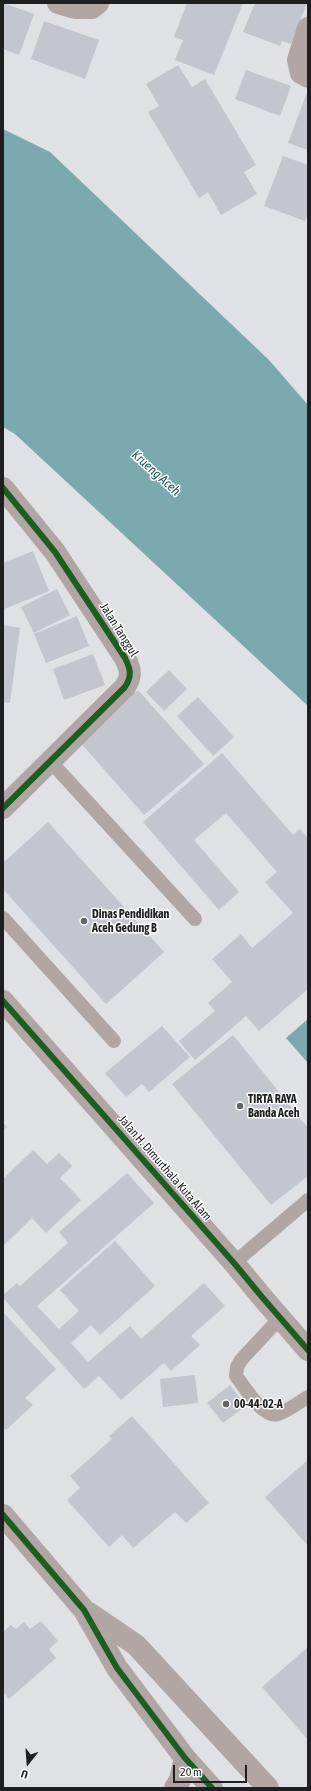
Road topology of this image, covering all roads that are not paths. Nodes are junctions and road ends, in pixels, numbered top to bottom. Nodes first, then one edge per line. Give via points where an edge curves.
1 (58, 3) edge
2 (98, 3) edge
3 (308, 28) edge
4 (308, 77) edge
5 (3, 488) edge
6 (50, 761) junction
7 (3, 808) edge
8 (3, 918) edge
9 (195, 919) dead end
10 (3, 1001) edge
11 (114, 1041) dead end
12 (308, 1200) edge
13 (234, 1263) junction
14 (280, 1318) junction
15 (308, 1350) edge
16 (308, 1397) edge
17 (3, 1515) edge
18 (84, 1610) junction
19 (185, 1758) junction
20 (175, 1788) edge
21 (212, 1788) edge
22 (268, 1788) edge

1 - 2 street via 75,8 92,8
3 - 4 street via 298,60 301,73
5 - 6 street, Jalan Tanggul via 55,552 131,670 130,680 125,687
6 - 7 street, Jalan Tanggul
6 - 9 lane
8 - 11 lane
10 - 13 street, Jalan H. Dimurthala Kuta Alam
12 - 13 lane
13 - 14 street, Jalan H. Dimurthala Kuta Alam
14 - 15 street, Jalan H. Dimurthala Kuta Alam
14 - 16 lane via 241,1360 236,1376 262,1410 269,1414 277,1415
17 - 18 street
18 - 19 street via 117,1668
18 - 22 street via 136,1645
19 - 20 highway via 180,1780
19 - 21 street

